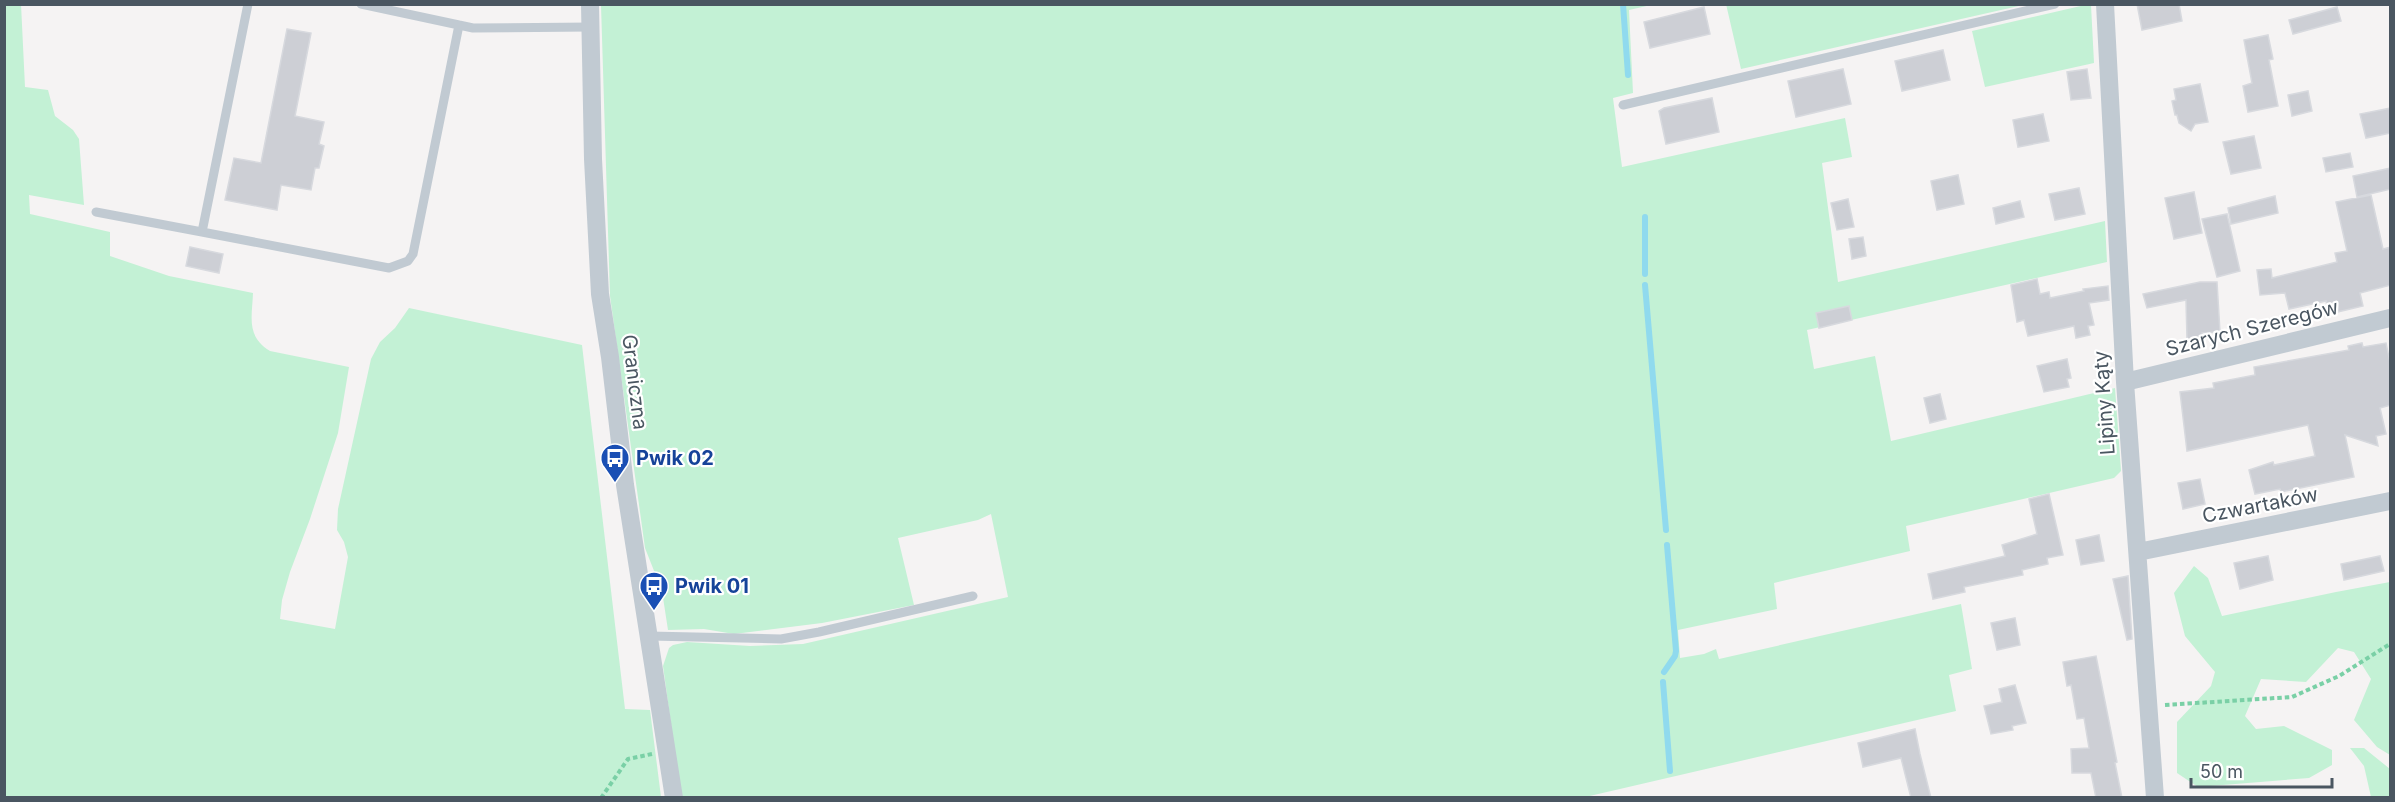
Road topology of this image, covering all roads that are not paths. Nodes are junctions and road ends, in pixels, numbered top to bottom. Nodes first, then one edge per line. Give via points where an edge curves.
1 (248, 4) edge
2 (361, 4) edge
3 (591, 4) edge
4 (2055, 4) edge
5 (2105, 4) edge
6 (459, 25) junction
7 (591, 27) junction
8 (1623, 105) dead end
9 (96, 212) dead end
10 (202, 232) junction
11 (2391, 318) edge
12 (2125, 382) junction
13 (2391, 501) edge
14 (2138, 552) junction
15 (973, 596) dead end
16 (649, 636) junction
17 (674, 798) edge
18 (2155, 798) edge

1 - 10 lane
2 - 6 lane
3 - 7 street, Graniczna
4 - 8 lane
5 - 12 street, Lipiny Kąty
6 - 7 lane
6 - 10 lane via 415,243 408,261 389,268
7 - 16 street, Graniczna via 600,294
9 - 10 lane
11 - 12 street, Szarych Szeregów
12 - 14 street, Lipiny Kąty
13 - 14 street, Czwartaków
14 - 18 street, Lipiny Kąty
15 - 16 lane via 781,639
16 - 17 street, Graniczna

